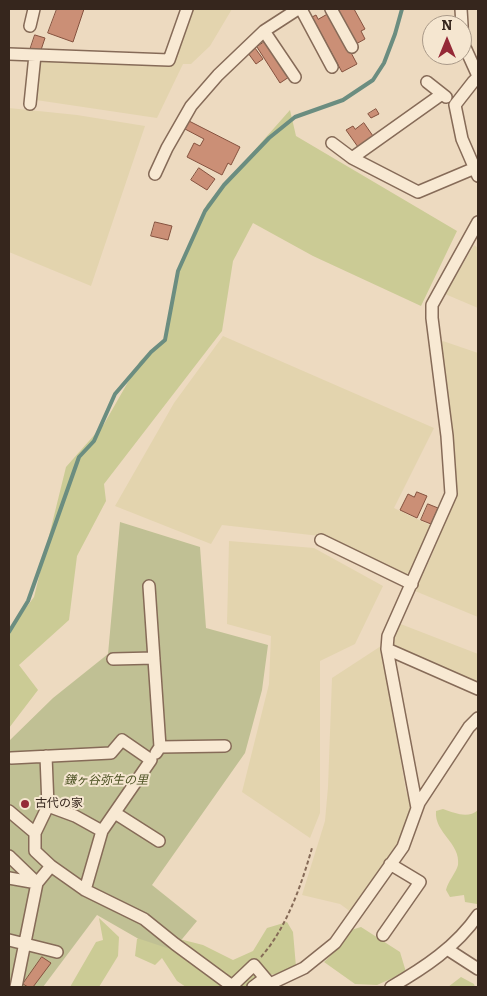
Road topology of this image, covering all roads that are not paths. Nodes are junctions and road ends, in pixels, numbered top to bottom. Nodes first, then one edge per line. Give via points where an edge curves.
1 (34, 9) edge
2 (187, 9) edge
3 (300, 9) edge
4 (331, 9) edge
5 (30, 26) dead end
6 (264, 31) junction
7 (352, 47) dead end
8 (9, 54) edge
9 (35, 55) junction
10 (475, 65) edge
11 (332, 68) dead end
12 (478, 77) edge
13 (295, 78) dead end
14 (427, 82) dead end
15 (442, 94) junction
16 (30, 104) dead end
17 (455, 104) junction
18 (332, 143) dead end
19 (352, 158) junction
20 (477, 172) edge
21 (155, 174) dead end
22 (478, 222) edge
23 (321, 540) dead end
24 (412, 584) junction
25 (149, 586) dead end
26 (387, 649) junction
27 (154, 658) junction
28 (113, 660) dead end
29 (478, 689) edge
30 (478, 718) edge
31 (225, 746) dead end
32 (160, 747) junction
33 (46, 756) junction
34 (11, 758) dead end
35 (150, 760) junction
36 (48, 806) junction
37 (417, 808) junction
38 (9, 810) edge
39 (115, 813) junction
40 (102, 831) junction
41 (35, 834) junction
42 (158, 840) dead end
43 (9, 856) edge
44 (390, 864) junction
45 (51, 866) junction
46 (9, 878) edge
47 (37, 884) junction
48 (86, 890) junction
49 (478, 915) edge
50 (383, 935) dead end
51 (9, 940) edge
52 (25, 944) junction
53 (447, 949) junction
54 (57, 952) dead end
55 (478, 969) edge
56 (267, 983) edge
57 (233, 986) edge
58 (16, 987) edge
59 (253, 987) edge
60 (391, 987) edge

1 - 5 street
2 - 9 street via 169,60
3 - 6 street
3 - 11 street
4 - 7 street
6 - 13 street
6 - 21 street via 191,106
8 - 9 street
9 - 16 street
10 - 12 street
12 - 17 street
14 - 15 street
15 - 17 street
15 - 19 street
17 - 20 street via 462,139
18 - 19 street
19 - 20 street via 418,192
22 - 24 street via 432,305 451,494
23 - 24 street
24 - 26 street via 388,636
25 - 27 street
26 - 29 street
26 - 37 street
27 - 28 street
27 - 32 street
30 - 37 street
31 - 32 street
32 - 35 street
33 - 34 street
33 - 35 street via 111,753 122,740
33 - 36 street
35 - 39 street
36 - 40 street
36 - 41 street
37 - 44 street via 403,847
38 - 41 street
39 - 40 street
39 - 42 street
40 - 48 street
41 - 45 street via 35,851
43 - 47 street
44 - 50 street via 420,882
44 - 56 street via 335,943 304,968
45 - 47 street
45 - 48 street
46 - 47 street
47 - 52 street
48 - 57 street via 137,914
49 - 53 street
51 - 52 street
52 - 54 street
52 - 58 street
53 - 55 street
53 - 60 street via 427,966
56 - 57 street via 254,965
56 - 59 street

